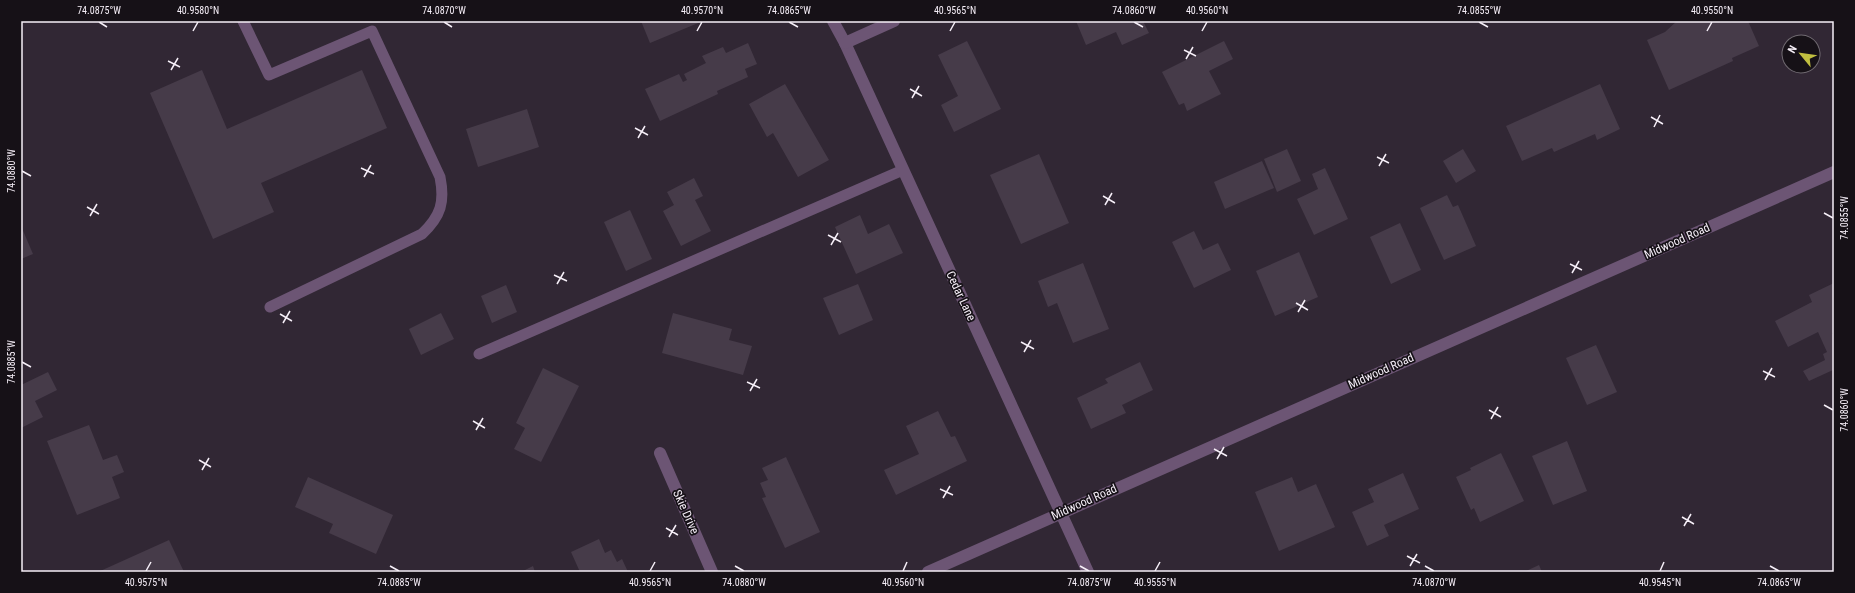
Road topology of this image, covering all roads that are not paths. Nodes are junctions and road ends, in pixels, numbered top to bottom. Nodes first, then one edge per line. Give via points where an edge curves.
1 (242, 21) edge
2 (833, 21) edge
3 (894, 21) edge
4 (845, 43) junction
5 (903, 170) junction
6 (1834, 172) edge
7 (270, 307) dead end
8 (479, 354) dead end
9 (660, 452) dead end
10 (1061, 512) junction
11 (712, 572) edge
12 (928, 572) edge
13 (1088, 572) edge

1 - 7 lane via 269,76 372,31 440,177 443,193 433,223 422,234
2 - 4 street, Cedar Lane
3 - 4 street
4 - 5 street, Cedar Lane
5 - 8 lane
5 - 10 street, Cedar Lane
6 - 10 street, Midwood Road
9 - 11 street, Skie Drive
10 - 12 street, Midwood Road
10 - 13 street, Cedar Lane

